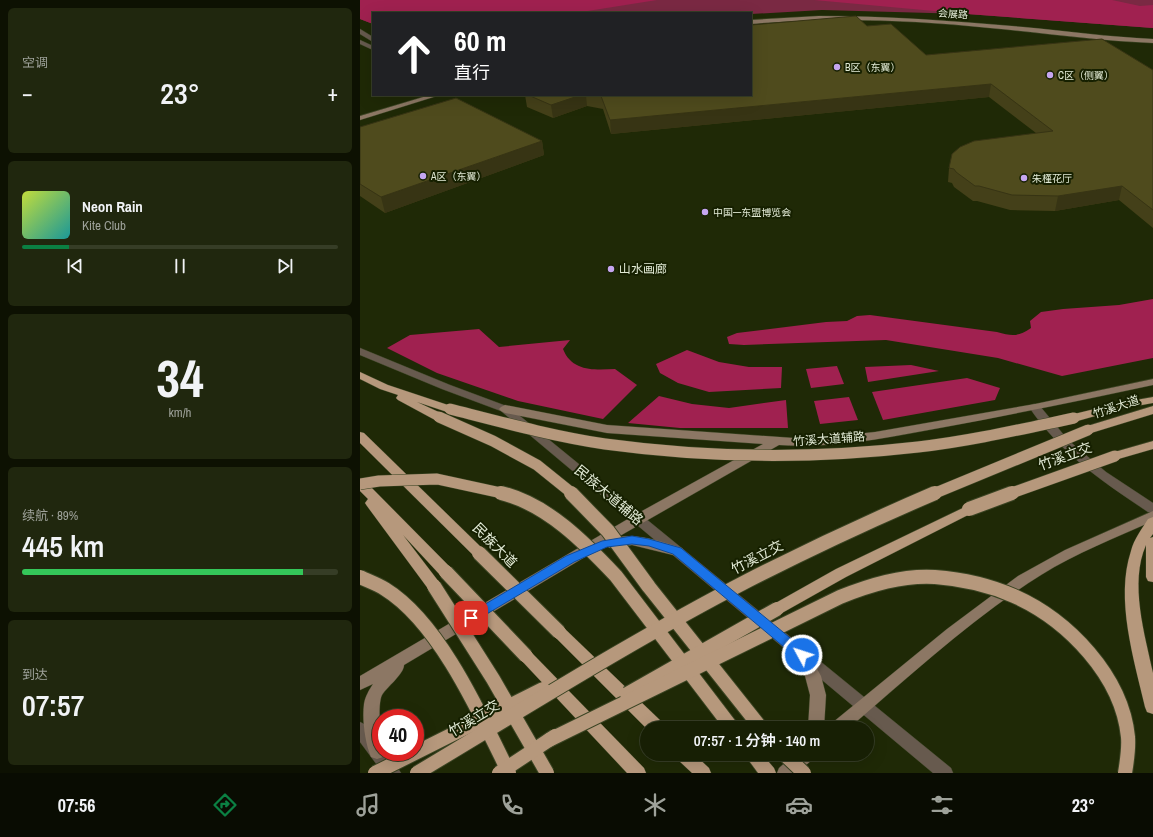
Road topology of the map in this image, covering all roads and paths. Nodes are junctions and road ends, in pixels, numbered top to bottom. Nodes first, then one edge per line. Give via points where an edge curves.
1 (752, 19) edge
2 (752, 22) edge
3 (360, 31) edge
4 (1153, 38) edge
5 (372, 39) edge
6 (1153, 41) edge
7 (360, 42) edge
8 (372, 48) edge
9 (417, 96) edge
10 (434, 96) edge
11 (360, 113) edge
12 (360, 118) edge
13 (360, 351) edge
14 (360, 375) edge
15 (1153, 382) edge
16 (384, 387) junction
17 (1153, 400) edge
18 (1036, 407) junction
19 (505, 409) junction
20 (1153, 410) edge
21 (1088, 430) joint
22 (360, 436) edge
23 (775, 442) junction
24 (1153, 445) edge
25 (360, 483) edge
26 (360, 488) edge
27 (1153, 509) edge
28 (1153, 516) edge
29 (638, 518) junction
30 (1153, 522) edge
31 (1153, 542) edge
32 (677, 551) junction
33 (570, 559) junction
34 (360, 577) edge
35 (1153, 577) edge
36 (624, 649) junction
37 (412, 653) junction
38 (802, 655) junction
39 (360, 684) edge
40 (864, 706) junction
41 (1153, 707) edge
42 (372, 709) edge
43 (650, 721) edge
44 (727, 721) edge
45 (755, 721) edge
46 (816, 721) edge
47 (846, 721) edge
48 (360, 730) edge
49 (549, 740) junction
50 (372, 746) edge
51 (384, 761) edge
52 (690, 761) edge
53 (758, 761) edge
54 (791, 761) edge
55 (799, 761) edge
56 (374, 773) edge
57 (393, 773) edge
58 (417, 773) edge
59 (499, 773) edge
60 (509, 773) edge
61 (547, 773) edge
62 (638, 773) edge
63 (703, 773) edge
64 (768, 773) edge
65 (784, 773) edge
66 (804, 773) edge
67 (945, 773) edge
68 (1125, 773) edge

1 - 4 main road, 会展路 via 777,16 892,15
2 - 6 main road, 会展路 via 780,19 892,19
3 - 5 street
7 - 8 street
9 - 11 main road
10 - 12 main road
13 - 19 street, 民族大道辅路
14 - 16 highway
15 - 18 main road, 竹溪大道辅路
16 - 17 highway, bridge via 450,409 525,429 665,451 755,456 824,456 922,447 987,437
16 - 45 highway, bridge via 420,408 493,441 537,465 582,502 608,531
18 - 23 main road, 竹溪大道辅路 via 875,436 808,443
18 - 27 street via 1064,443 1102,474
19 - 23 main road via 607,430
19 - 29 street, 民族大道辅路
20 - 21 highway, 竹溪大道
21 - 36 highway, 竹溪立交, bridge via 814,547
22 - 43 highway, 民族大道, bridge
23 - 29 main road, 竹溪大道辅路
24 - 49 highway, 竹溪立交, bridge via 1115,456 969,509 848,569
25 - 44 highway, bridge via 437,478 506,494 532,505 568,529 616,576
25 - 62 highway, bridge
26 - 61 highway, bridge via 434,586 490,673
28 - 40 main road via 1056,561 1023,580 959,628
29 - 32 street, 民族大道辅路
29 - 33 main road, 竹溪大道辅路
30 - 41 highway via 1138,551 1133,597 1137,635
31 - 35 highway
32 - 33 main road via 632,540 606,544
32 - 38 street, 民族大道辅路
33 - 37 main road, 竹溪大道辅路
34 - 60 highway, bridge via 380,586 397,598 414,614 444,652 470,694
36 - 56 highway, bridge
36 - 58 highway, 竹溪立交, bridge
37 - 39 main road
37 - 42 main road via 385,679 372,700
38 - 40 street, 民族大道辅路
38 - 46 main road via 818,695
40 - 47 main road
40 - 67 street, 民族大道辅路
48 - 50 street
49 - 59 highway, 竹溪立交, bridge
49 - 68 highway, bridge via 842,598 877,584 897,580 949,578 990,586 1011,594 1030,604 1072,636 1108,679 1122,707 1130,744
51 - 57 street
52 - 63 highway
53 - 64 highway
54 - 66 highway, bridge
55 - 65 main road

